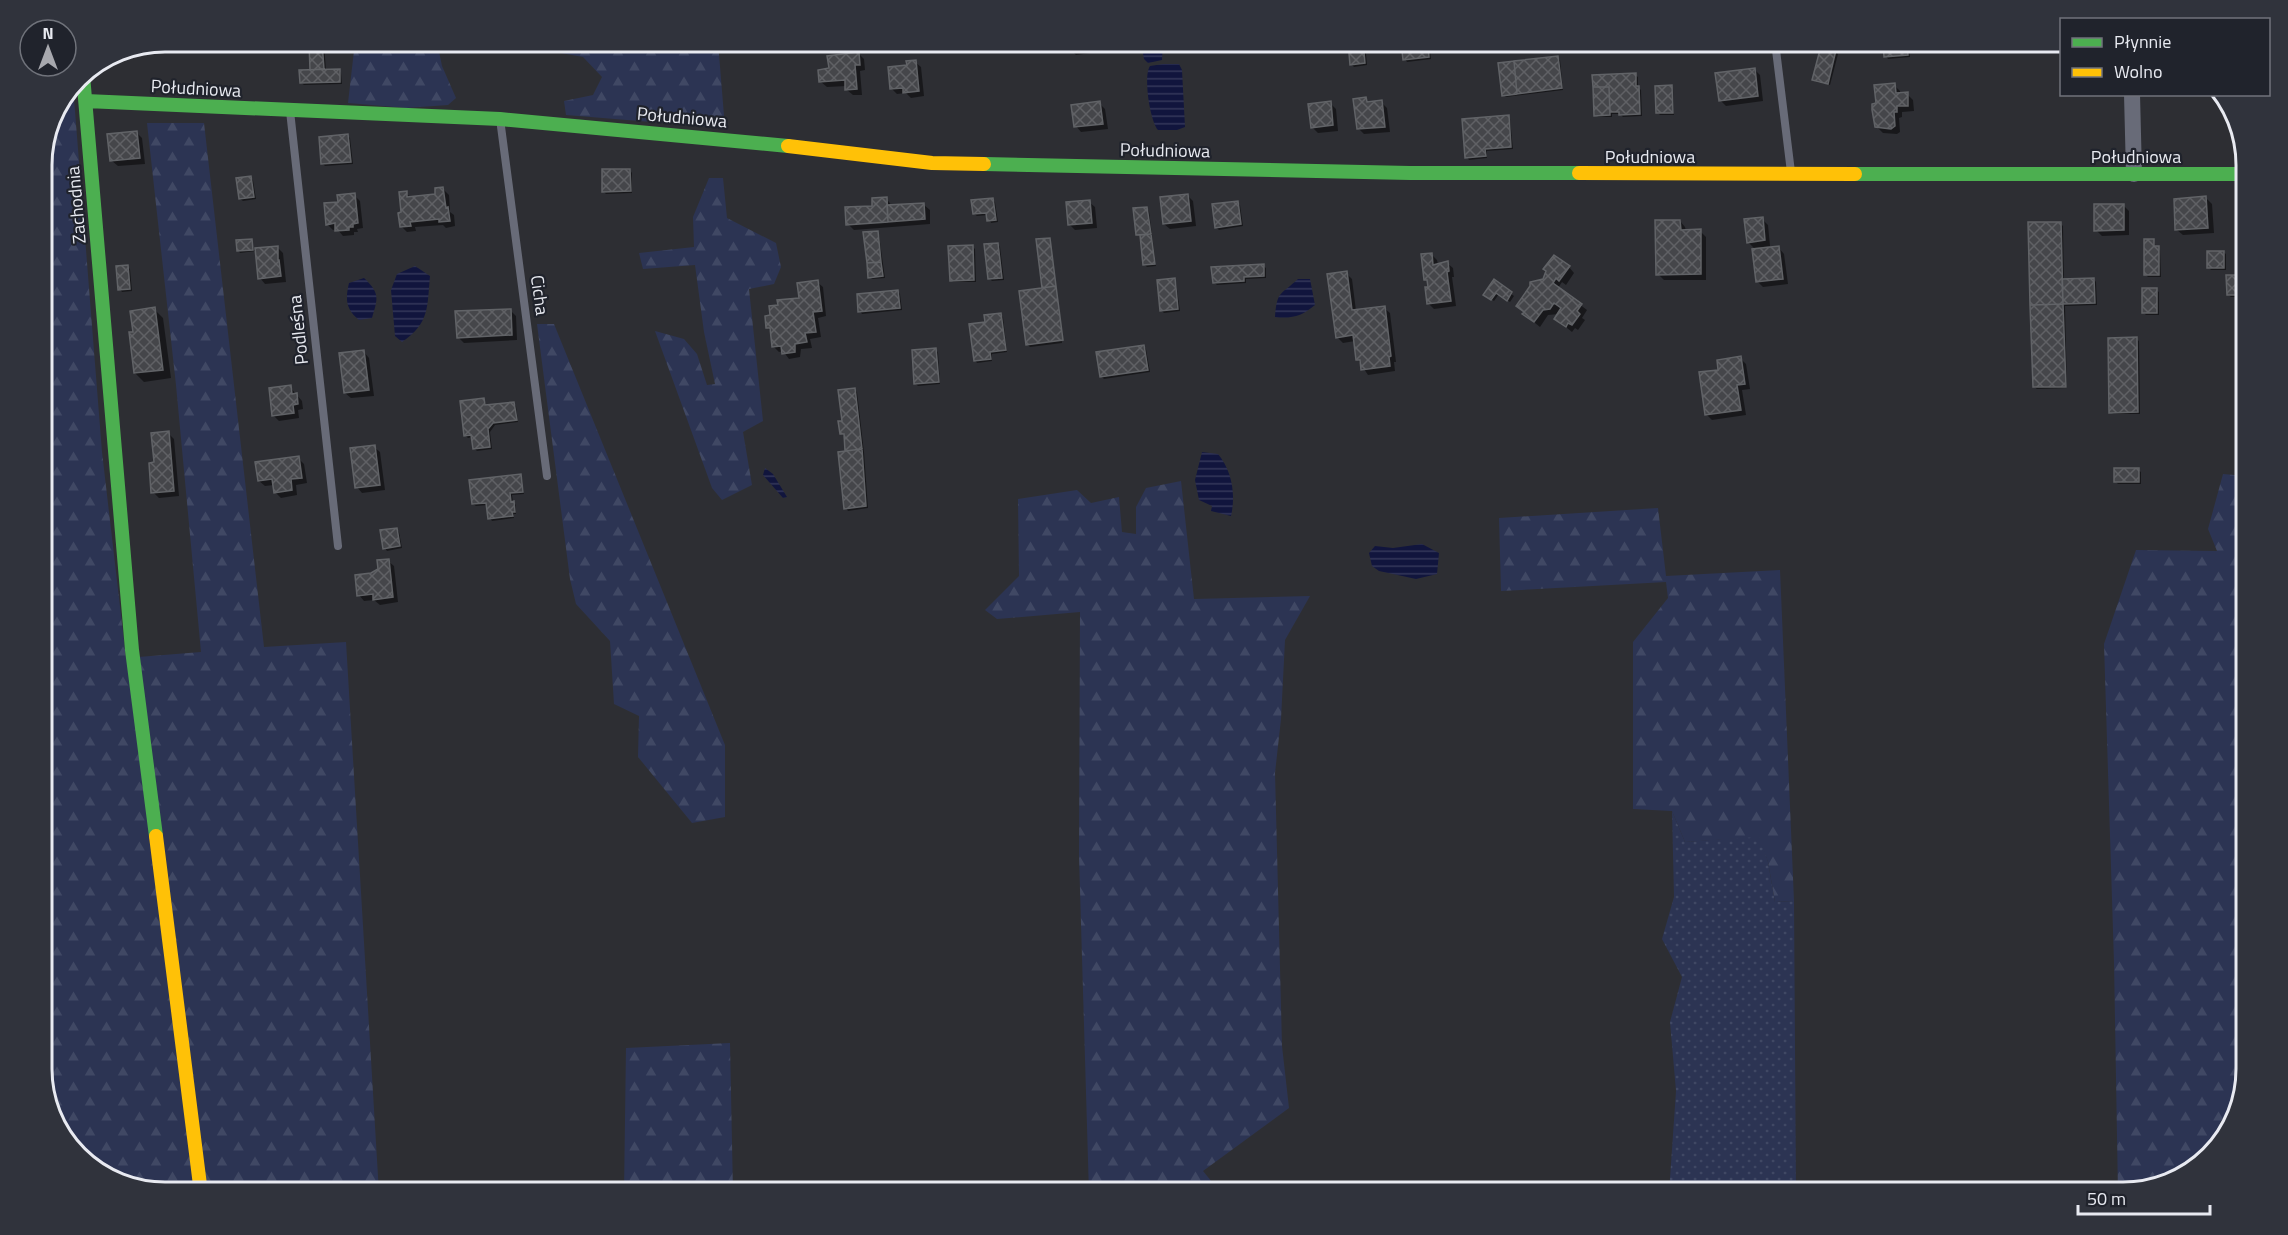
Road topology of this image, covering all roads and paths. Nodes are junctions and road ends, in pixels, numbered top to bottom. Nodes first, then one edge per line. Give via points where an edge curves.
1 (1776, 52) edge
2 (85, 88) edge
3 (2132, 96) edge
4 (86, 100) junction
5 (290, 111) junction
6 (500, 119) junction
7 (2134, 174) junction
8 (2235, 174) edge
9 (1792, 175) junction
10 (547, 476) dead end
11 (338, 546) dead end
12 (200, 1182) edge

1 - 9 lane
2 - 4 street, Zachodnia
3 - 7 street
4 - 5 street, Południowa
4 - 12 street, Zachodnia via 132,650
5 - 6 street, Południowa
5 - 11 lane, Podleśna
6 - 9 street, Południowa via 932,163 1410,173
6 - 10 lane, Cicha
7 - 8 street, Południowa
7 - 9 street, Południowa

